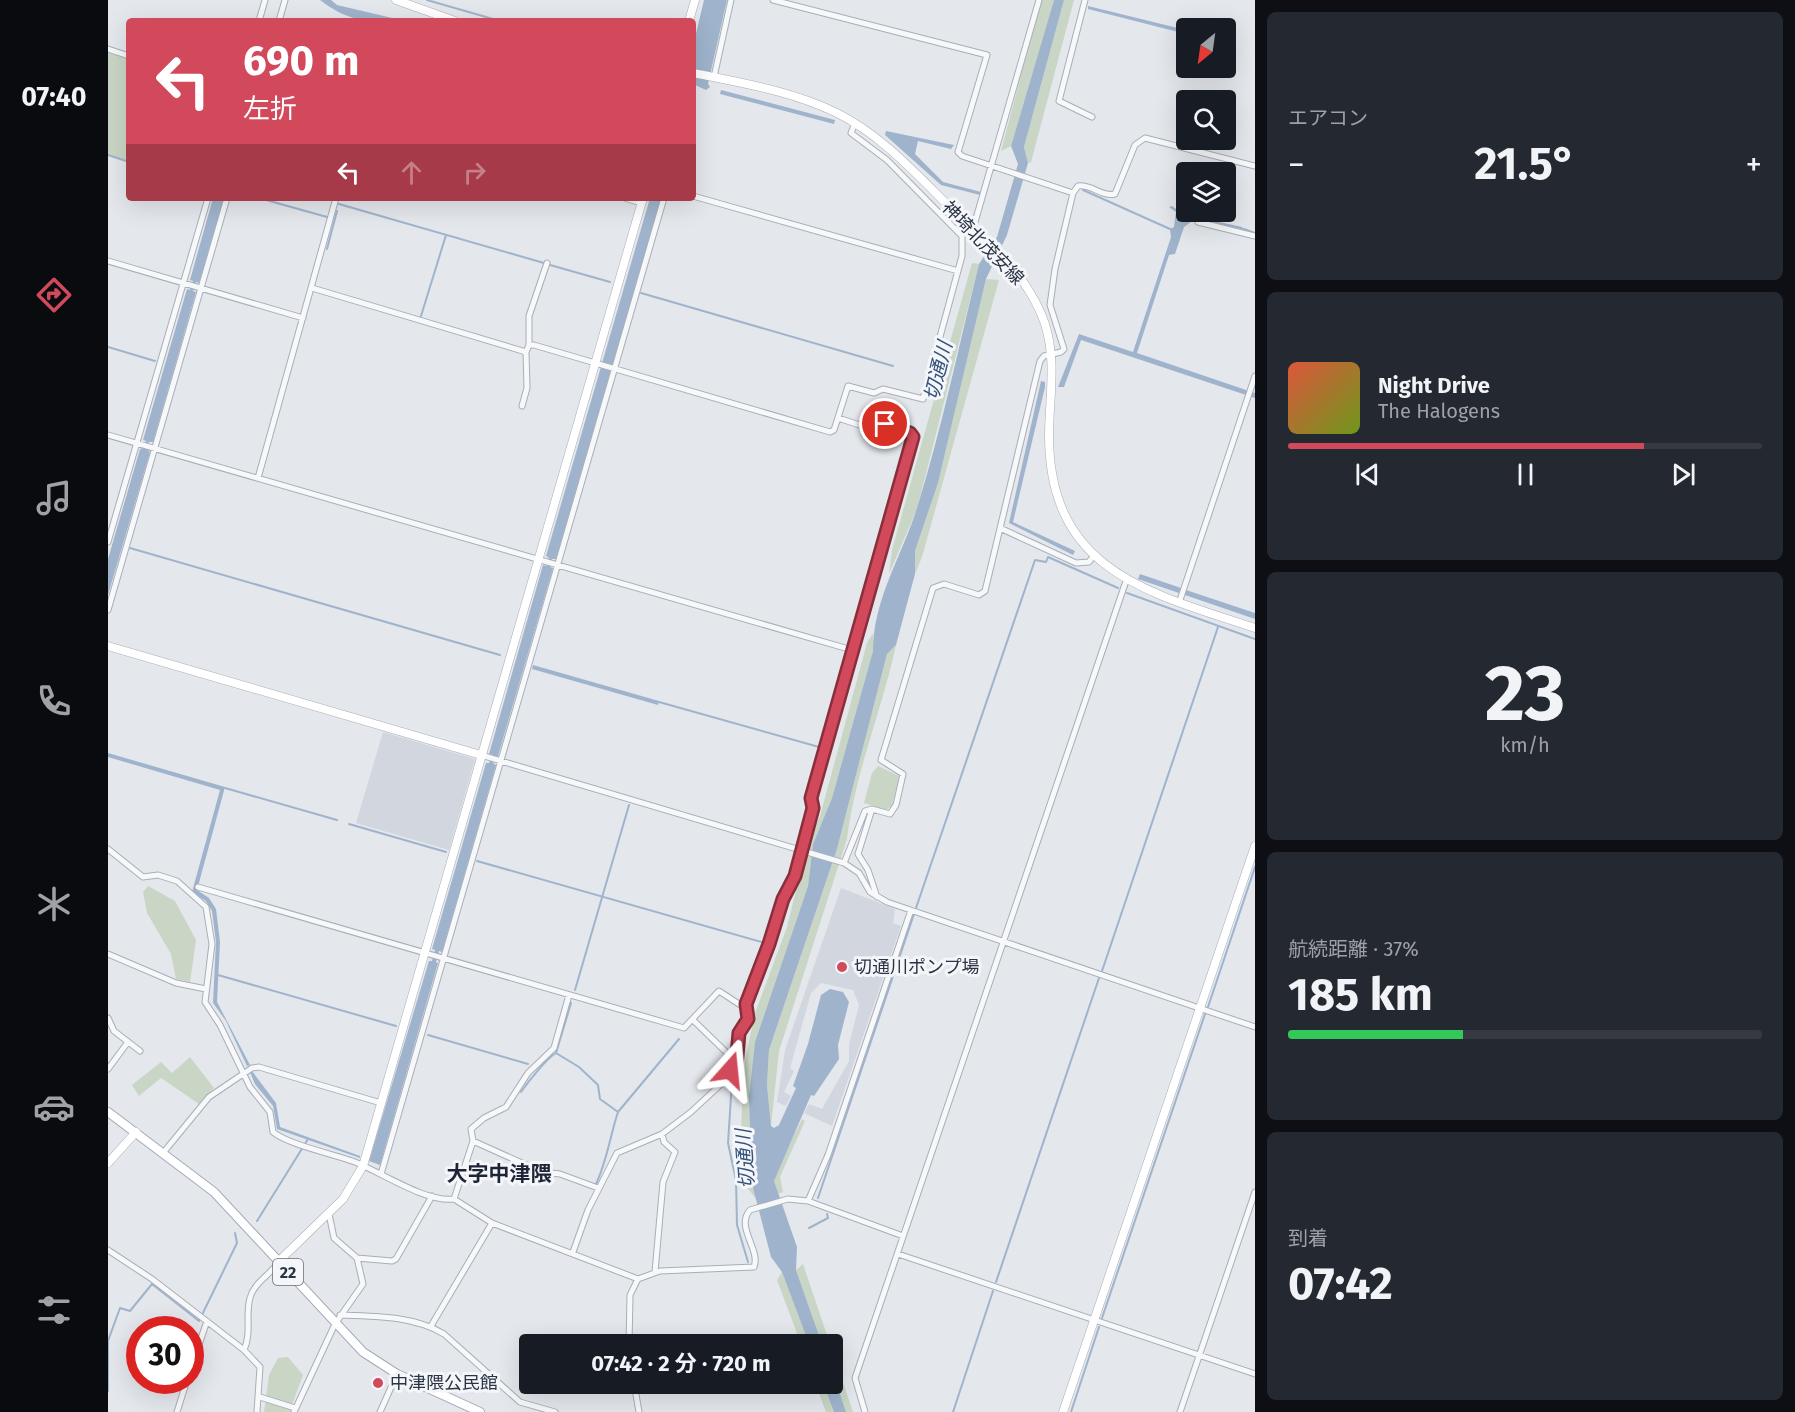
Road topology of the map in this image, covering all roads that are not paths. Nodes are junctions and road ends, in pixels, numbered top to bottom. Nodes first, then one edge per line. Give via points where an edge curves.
1 (265, 0) edge
2 (285, 0) edge
3 (396, 0) edge
4 (695, 0) edge
5 (731, 0) edge
6 (773, 0) edge
7 (1039, 0) edge
8 (1085, 0) edge
9 (260, 18) edge
10 (280, 18) edge
11 (447, 18) edge
12 (691, 18) edge
13 (108, 50) edge
14 (126, 55) edge
15 (696, 74) edge
16 (714, 77) junction
17 (1092, 117) dead end
18 (855, 123) junction
19 (993, 166) junction
20 (1255, 166) edge
21 (1073, 193) junction
22 (696, 197) edge
23 (207, 201) edge
24 (226, 201) edge
25 (335, 201) edge
26 (642, 201) edge
27 (663, 201) edge
28 (1198, 222) dead end
29 (973, 230) junction
30 (1255, 236) edge
31 (108, 261) edge
32 (547, 263) dead end
33 (958, 271) junction
34 (183, 284) junction
35 (196, 287) junction
36 (312, 288) junction
37 (303, 318) junction
38 (529, 345) junction
39 (526, 352) junction
40 (1052, 354) junction
41 (597, 364) junction
42 (614, 368) junction
43 (1255, 376) edge
44 (522, 406) dead end
45 (838, 418) junction
46 (108, 435) edge
47 (136, 443) junction
48 (149, 447) junction
49 (258, 478) junction
50 (1002, 529) junction
51 (108, 542) edge
52 (1094, 555) junction
53 (549, 563) junction
54 (1126, 580) junction
55 (1182, 595) junction
56 (108, 610) edge
57 (1255, 628) edge
58 (108, 646) edge
59 (852, 650) junction
60 (481, 755) junction
61 (495, 760) junction
62 (872, 809) junction
63 (1255, 846) edge
64 (108, 850) edge
65 (803, 851) junction
66 (843, 863) junction
67 (198, 887) dead end
68 (877, 897) junction
69 (911, 910) junction
70 (1004, 942) junction
71 (424, 953) junction
72 (108, 954) edge
73 (439, 957) junction
74 (206, 988) junction
75 (569, 995) junction
76 (745, 1008) junction
77 (1200, 1008) junction
78 (108, 1018) edge
79 (693, 1020) junction
80 (1255, 1027) edge
81 (128, 1042) junction
82 (140, 1051) dead end
83 (108, 1069) edge
84 (247, 1069) junction
85 (732, 1074) junction
86 (381, 1103) junction
87 (108, 1112) edge
88 (136, 1132) junction
89 (662, 1134) junction
90 (473, 1141) junction
91 (163, 1153) junction
92 (108, 1163) edge
93 (363, 1166) junction
94 (381, 1174) junction
95 (598, 1188) junction
96 (1255, 1192) edge
97 (432, 1196) junction
98 (454, 1199) junction
99 (808, 1202) junction
100 (329, 1214) junction
101 (492, 1222) junction
102 (903, 1236) junction
103 (108, 1250) edge
104 (573, 1252) junction
105 (898, 1254) junction
106 (357, 1257) junction
107 (279, 1261) junction
108 (655, 1272) junction
109 (638, 1279) junction
110 (340, 1315) junction
111 (1094, 1320) junction
112 (207, 1321) junction
113 (335, 1324) junction
114 (431, 1326) junction
115 (204, 1330) edge
116 (629, 1334) edge
117 (244, 1350) junction
118 (1200, 1356) junction
119 (397, 1374) junction
120 (1255, 1374) edge
121 (183, 1394) edge
122 (636, 1394) edge
123 (260, 1397) junction
124 (295, 1410) edge
125 (177, 1412) edge
126 (257, 1412) edge
127 (380, 1412) edge
128 (480, 1412) edge
129 (555, 1412) edge
130 (639, 1412) edge
131 (865, 1412) edge
132 (1063, 1412) edge
133 (1180, 1412) edge

1 - 9 street
2 - 10 street
3 - 11 street
4 - 12 street
5 - 16 street
6 - 19 street via 987,55 958,152
7 - 19 street
8 - 17 street via 1059,101
13 - 14 street
15 - 16 street, 神埼北茂安線
16 - 18 street, 神埼北茂安線 via 812,102
18 - 29 street, 神埼北茂安線
18 - 33 street via 850,133 887,160 962,236
19 - 21 street
19 - 29 street
20 - 21 street via 1145,138 1135,145 1115,194 1106,195 1083,185
21 - 40 street via 1050,306 1064,349
22 - 33 street
23 - 34 street
24 - 35 street
25 - 36 street
26 - 41 street
27 - 42 street
28 - 30 street
29 - 40 street, 神埼北茂安線 via 1009,264 1036,302
31 - 34 street
32 - 38 street via 529,316
33 - 45 street via 923,399 883,389 874,393 848,386
34 - 35 street
34 - 47 street
35 - 37 street
35 - 48 street
36 - 37 street
36 - 39 street
37 - 49 street
38 - 39 street
38 - 41 street
39 - 44 street via 527,388
40 - 50 street via 1040,361
40 - 52 street, 神埼北茂安線 via 1051,473 1067,519
41 - 42 street
41 - 53 street
42 - 45 street via 830,432
42 - 53 street
43 - 55 street
45 - 59 street via 878,431 885,424 913,437
46 - 47 street
47 - 48 street
47 - 51 street
48 - 49 street
48 - 56 street
49 - 53 street
50 - 52 street via 1076,563 1089,562
50 - 62 street via 982,594 944,584 933,588 880,760 903,774 896,805 890,814
52 - 54 street, 神埼北茂安線
53 - 59 street
53 - 60 street
53 - 61 street
54 - 55 street, 神埼北茂安線 via 1150,593
54 - 70 street
55 - 57 street, 神埼北茂安線
58 - 60 street
59 - 65 street via 811,798 813,808
60 - 61 street
60 - 71 street
61 - 65 street
61 - 73 street
62 - 66 street via 864,811
62 - 68 street via 858,854
63 - 77 street
64 - 74 street via 143,877 158,875 177,881 206,907 212,944
65 - 66 street
65 - 76 street
66 - 68 street via 855,869
67 - 71 street
68 - 69 street
69 - 70 street
69 - 99 street via 828,1155
70 - 77 street
70 - 102 street
71 - 73 street
71 - 86 street
72 - 74 street via 176,983
73 - 75 street
73 - 94 street
74 - 84 street via 208,1010
75 - 79 street via 684,1028
75 - 90 street via 554,1048 528,1073 506,1107 471,1129
76 - 79 street via 719,991
76 - 85 street via 748,1019 739,1033
77 - 80 street
77 - 111 street
78 - 81 street via 114,1030
79 - 85 street via 727,1053
81 - 82 street
81 - 83 street
84 - 86 street
84 - 91 street via 209,1097
84 - 93 street via 250,1087 270,1112 273,1132
85 - 89 street
86 - 93 street
87 - 88 main road, 22
88 - 91 main road, 22
88 - 92 street
89 - 95 street via 617,1153
89 - 108 street via 664,1142 675,1152 663,1182
90 - 95 street via 542,1172 560,1174
90 - 98 street
91 - 107 main road, 22 via 214,1192
93 - 94 street
93 - 100 street
94 - 97 street
95 - 104 street
96 - 118 street
97 - 98 street
97 - 106 street via 396,1259
98 - 101 street
99 - 102 street
99 - 108 street via 788,1199 750,1210 745,1225 754,1267
100 - 106 street via 334,1239
100 - 107 street
101 - 104 street
101 - 114 street
102 - 105 street
103 - 112 street
104 - 109 street
105 - 111 street
105 - 131 street via 855,1378
106 - 110 street via 363,1284
107 - 113 main road, 22
107 - 117 street via 250,1297 249,1339
108 - 109 street
109 - 116 street via 630,1295
110 - 113 street
110 - 114 street via 387,1317
111 - 118 street
111 - 132 street
112 - 115 street
112 - 117 street
113 - 119 main road, 22 via 363,1352
113 - 124 street
114 - 129 street via 520,1402
117 - 123 street via 260,1367
118 - 120 street
118 - 133 street
119 - 127 street
119 - 128 main road, 22
121 - 125 street
122 - 130 street
123 - 124 street
123 - 126 street

